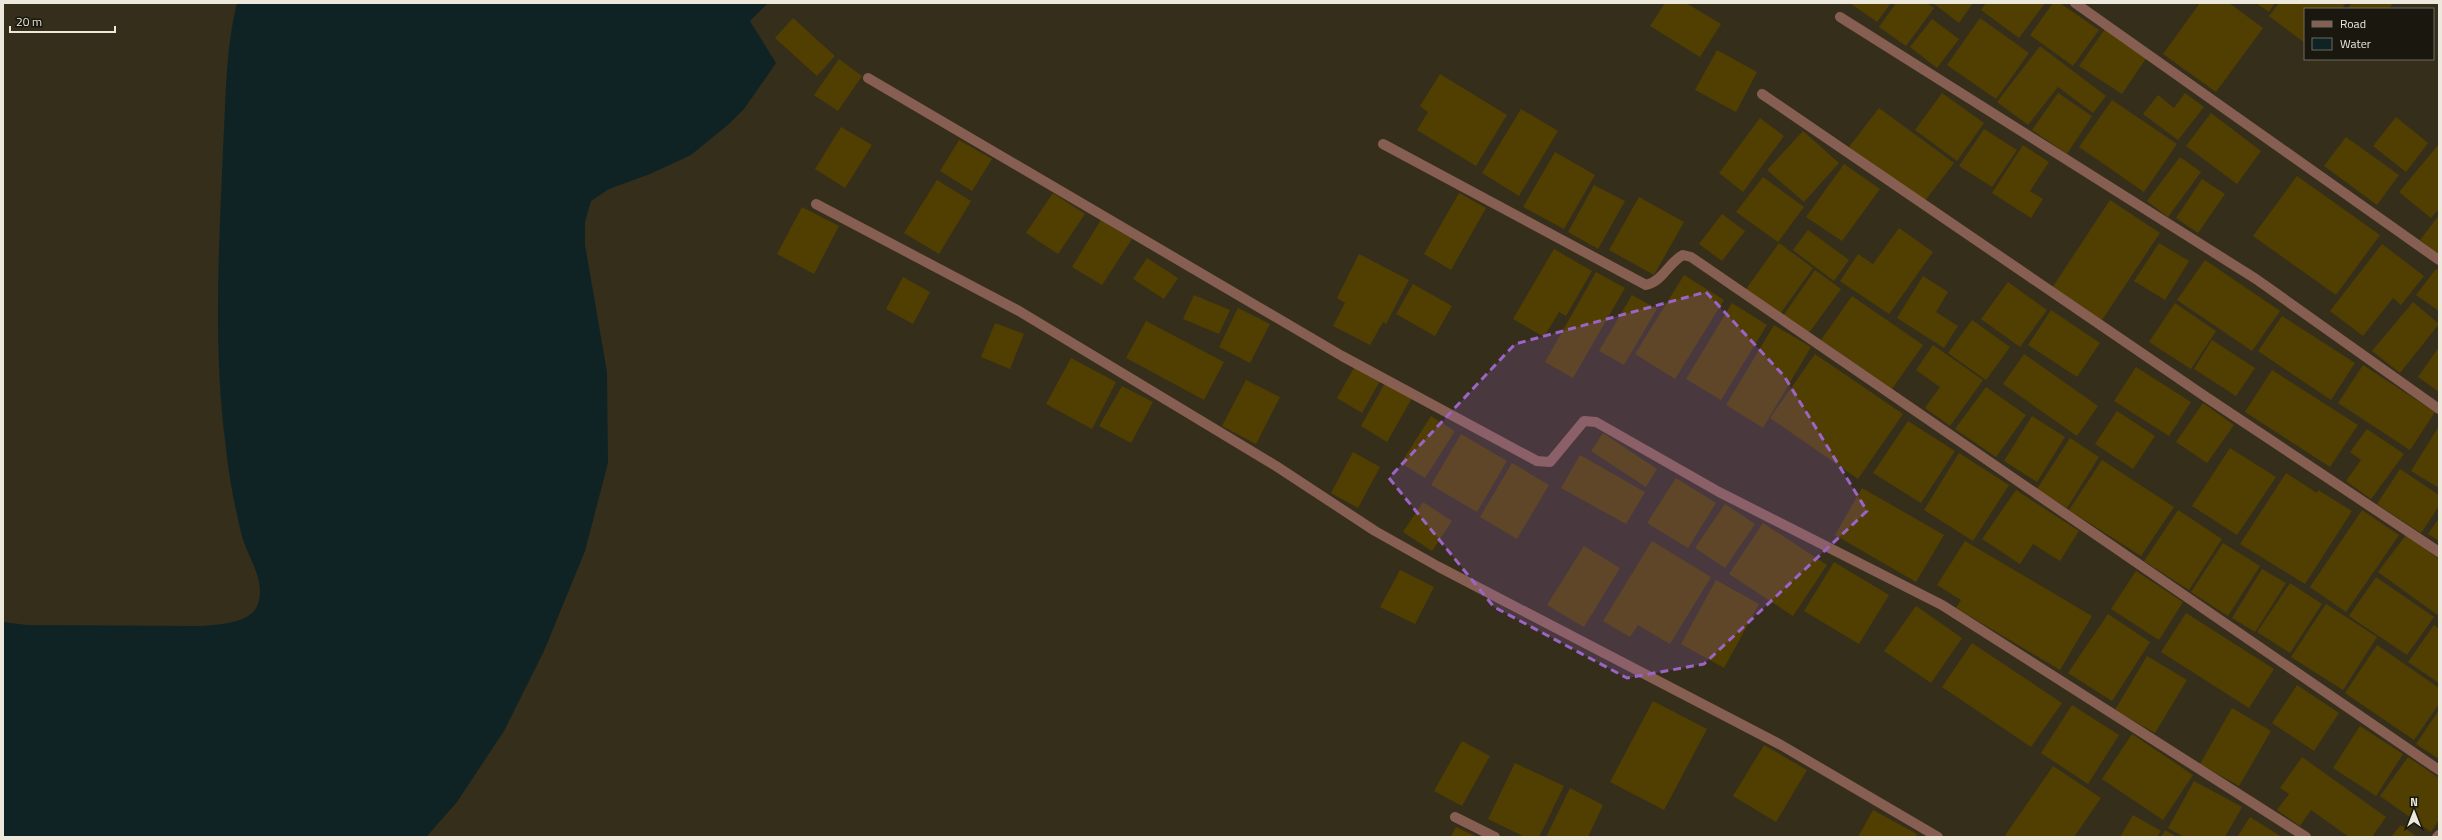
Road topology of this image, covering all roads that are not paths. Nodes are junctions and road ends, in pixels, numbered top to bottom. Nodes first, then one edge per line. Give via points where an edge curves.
1 (2075, 3) edge
2 (1840, 17) dead end
3 (868, 78) dead end
4 (1762, 94) dead end
5 (1383, 144) dead end
6 (816, 204) dead end
7 (2439, 260) edge
8 (2439, 409) edge
9 (2439, 552) edge
10 (2439, 770) edge
11 (1455, 817) dead end
12 (1495, 837) edge
13 (1938, 837) edge
14 (2306, 837) edge

1 - 7 street
2 - 8 street via 2256,279
3 - 14 street via 1342,356 1537,461 1550,462 1584,421 1596,422 1719,492 1942,605
4 - 9 street via 2200,393
5 - 10 street via 1646,285 1656,283 1675,260 1683,255 1691,257
6 - 13 street via 1019,311 1276,466 1375,531 1439,567 1781,745
11 - 12 street

